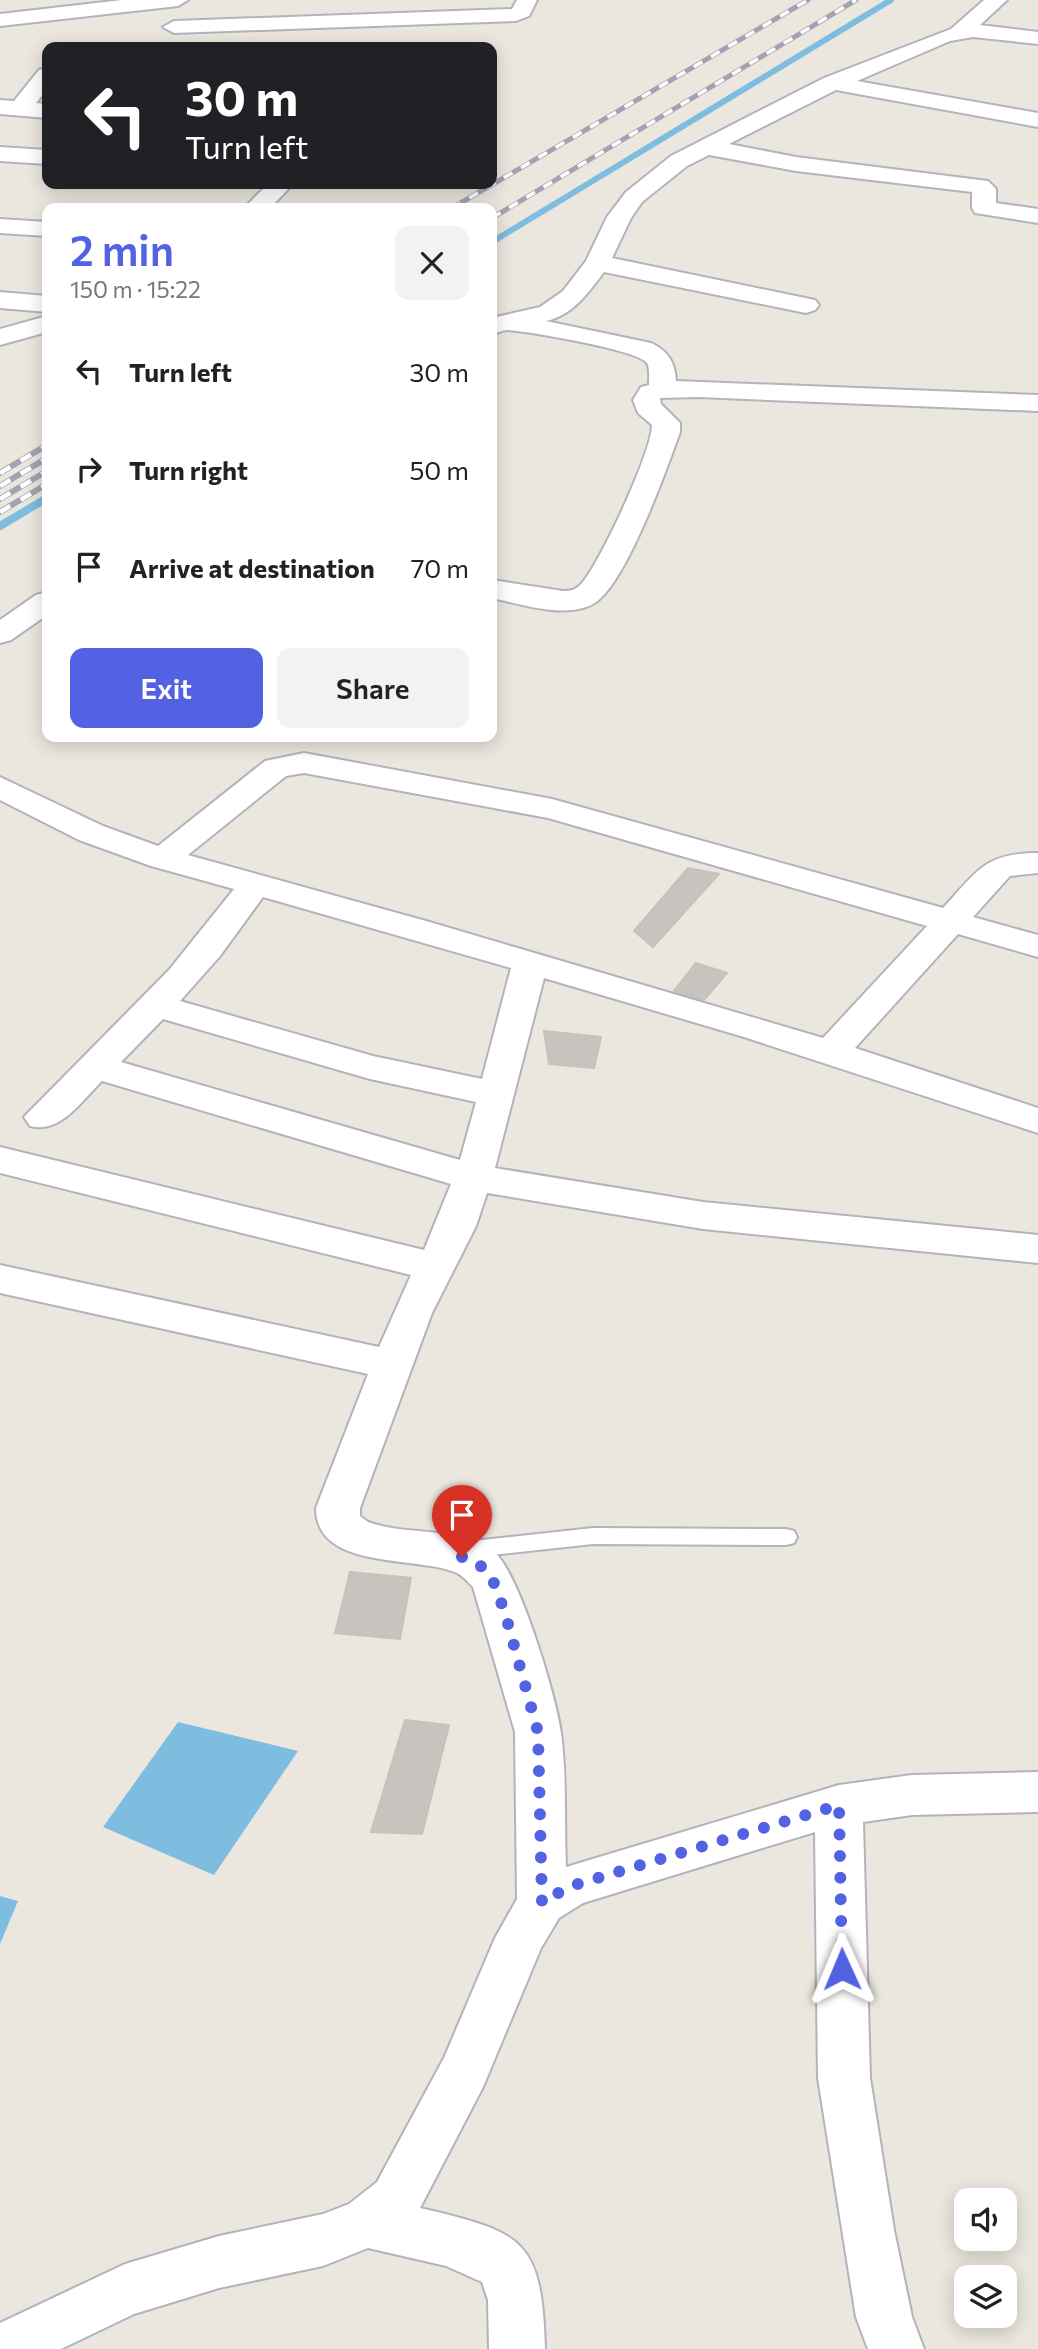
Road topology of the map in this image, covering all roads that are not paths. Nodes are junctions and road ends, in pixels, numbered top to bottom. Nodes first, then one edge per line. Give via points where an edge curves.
1 (178, 0) edge
2 (184, 0) edge
3 (527, 0) edge
4 (997, 0) edge
5 (448, 9) edge
6 (304, 10) edge
7 (0, 20) edge
8 (174, 27) junction
9 (959, 32) junction
10 (1038, 38) edge
11 (168, 42) edge
12 (42, 79) edge
13 (832, 83) junction
14 (10, 108) edge
15 (42, 111) edge
16 (1038, 120) edge
17 (706, 147) junction
18 (0, 154) edge
19 (42, 157) edge
20 (276, 189) edge
21 (261, 203) edge
22 (1038, 216) edge
23 (0, 226) edge
24 (42, 229) edge
25 (598, 263) junction
26 (0, 300) edge
27 (42, 304) edge
28 (806, 305) dead end
29 (42, 325) edge
30 (500, 325) edge
31 (0, 337) edge
32 (663, 389) junction
33 (1038, 403) edge
34 (497, 590) edge
35 (42, 605) edge
36 (8, 629) edge
37 (42, 629) edge
38 (279, 752) edge
39 (0, 787) edge
40 (163, 859) junction
41 (1038, 863) edge
42 (255, 884) junction
43 (948, 921) junction
44 (1038, 946) edge
45 (530, 962) junction
46 (157, 1006) junction
47 (830, 1053) junction
48 (94, 1067) junction
49 (496, 1094) junction
50 (43, 1117) dead end
51 (1038, 1121) edge
52 (0, 1160) edge
53 (473, 1177) junction
54 (1038, 1249) edge
55 (435, 1267) junction
56 (0, 1279) edge
57 (391, 1364) junction
58 (786, 1538) dead end
59 (448, 1552) junction
60 (1038, 1792) edge
61 (839, 1805) junction
62 (542, 1903) junction
63 (368, 2222) junction
64 (9, 2349) edge
65 (517, 2349) edge
66 (896, 2349) edge

1 - 7 street
2 - 8 street
3 - 5 street via 523,12 516,15
4 - 9 street
5 - 6 street
6 - 8 street
8 - 11 street
9 - 10 street
9 - 13 street
12 - 14 street
13 - 16 street
13 - 17 street
14 - 15 street
17 - 22 street via 796,164 980,186 984,208
17 - 25 street via 678,161 634,197 619,217
18 - 19 street
20 - 21 street
23 - 24 street
25 - 28 street
25 - 30 street via 558,307
26 - 27 street
29 - 31 street
30 - 32 street via 631,345 654,355 661,365
32 - 33 street
32 - 34 street via 650,393 646,400 652,413 666,423 666,432 622,539 592,594 561,599
35 - 36 street
36 - 37 street
38 - 40 street
38 - 43 street via 304,762 552,809
39 - 40 street via 91,833
40 - 42 street
41 - 43 street via 998,869
42 - 45 street
42 - 46 street via 223,933
43 - 44 street
43 - 47 street
45 - 47 street
45 - 49 street
46 - 48 street
46 - 49 street via 370,1067
47 - 51 street
48 - 50 street
48 - 53 street
49 - 53 street
52 - 55 street
53 - 54 street via 588,1199 734,1218
53 - 55 street
55 - 57 street
56 - 57 street
57 - 59 street via 338,1508 338,1523 371,1541
58 - 59 lane via 606,1535
59 - 62 street via 477,1562 492,1578 538,1732
60 - 61 street via 912,1795
61 - 62 street via 568,1887
61 - 66 street via 844,2078 867,2231 884,2317
62 - 63 street via 520,1938 465,2070 396,2200
63 - 64 street via 323,2240 219,2262 125,2290
63 - 65 street via 498,2258 509,2271 515,2296

